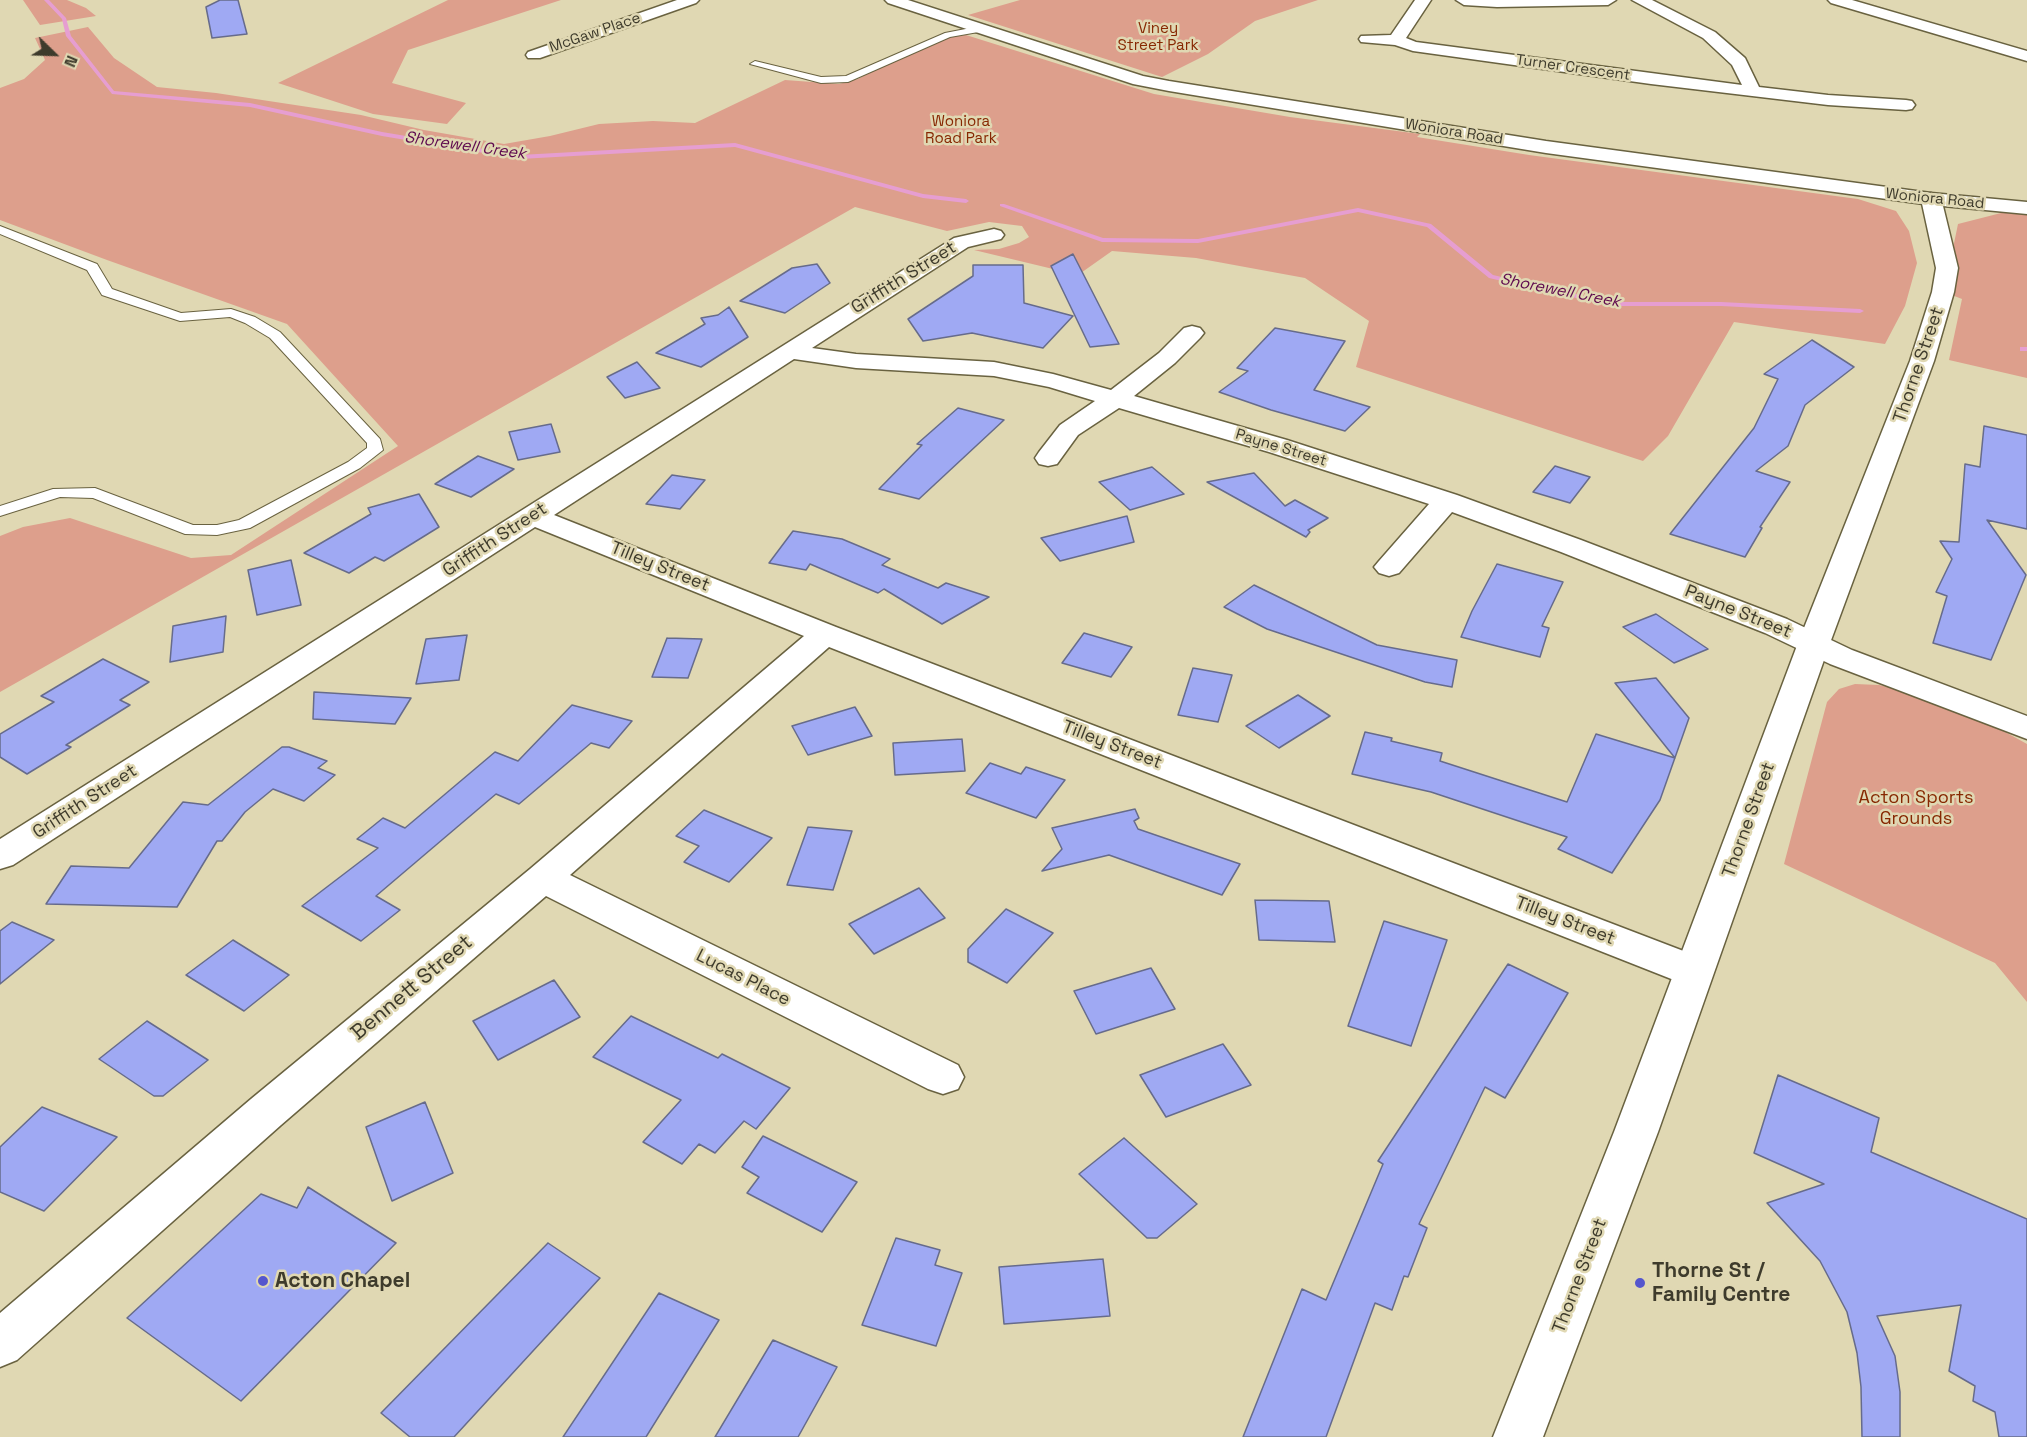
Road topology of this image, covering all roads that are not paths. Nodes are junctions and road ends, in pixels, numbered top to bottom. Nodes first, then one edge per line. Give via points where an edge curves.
1 (691, 0) edge
2 (893, 0) edge
3 (1423, 0) edge
4 (1464, 0) edge
5 (1608, 0) edge
6 (1640, 0) edge
7 (1836, 0) edge
8 (1541, 1) edge
9 (1967, 25) dead end
10 (981, 29) junction
11 (1946, 30) junction
12 (1367, 39) dead end
13 (1397, 40) junction
14 (534, 54) dead end
15 (2027, 56) edge
16 (755, 64) dead end
17 (1750, 90) junction
18 (1906, 105) dead end
19 (1931, 199) junction
20 (2027, 208) edge
21 (0, 230) edge
22 (994, 235) dead end
23 (1192, 333) dead end
24 (788, 351) junction
25 (1115, 399) junction
26 (1048, 458) dead end
27 (1447, 501) junction
28 (0, 512) edge
29 (532, 516) junction
30 (1389, 567) dead end
31 (825, 634) junction
32 (1815, 643) junction
33 (2027, 728) edge
34 (0, 856) edge
35 (543, 878) junction
36 (1693, 971) junction
37 (943, 1077) dead end
38 (0, 1344) edge
39 (1518, 1437) edge

1 - 14 street, McGaw Place
2 - 10 street, Woniora Road
3 - 13 street
4 - 8 street
5 - 8 street
6 - 17 street via 1709,35 1739,62
7 - 11 street
9 - 11 street
10 - 16 lane via 948,35 848,79 822,80
10 - 19 street, Woniora Road via 1139,80 1234,98 1546,147
11 - 15 street
12 - 13 street, Turner Crescent
13 - 17 street, Turner Crescent via 1413,46
17 - 18 street, Turner Crescent
19 - 20 street, Woniora Road
19 - 32 street, Thorne Street via 1944,243 1944,292 1922,361
21 - 28 lane via 92,267 107,292 180,317 231,313 250,320 275,335 375,442 375,450 354,465 244,524 217,530 191,530 95,493 59,492
22 - 24 street, Griffith Street via 960,242
23 - 25 street
24 - 25 street, Payne Street via 856,361 994,369
24 - 29 street, Griffith Street
25 - 26 street via 1069,430
25 - 27 street, Payne Street
27 - 30 street
27 - 32 street, Payne Street via 1593,554
29 - 31 street, Tilley Street
29 - 34 street, Griffith Street
31 - 35 street, Bennett Street
31 - 36 street, Tilley Street
32 - 33 street, Payne Street via 1841,657
32 - 36 street, Thorne Street
35 - 37 street, Lucas Place
35 - 38 street, Bennett Street
36 - 39 street, Thorne Street via 1636,1132

